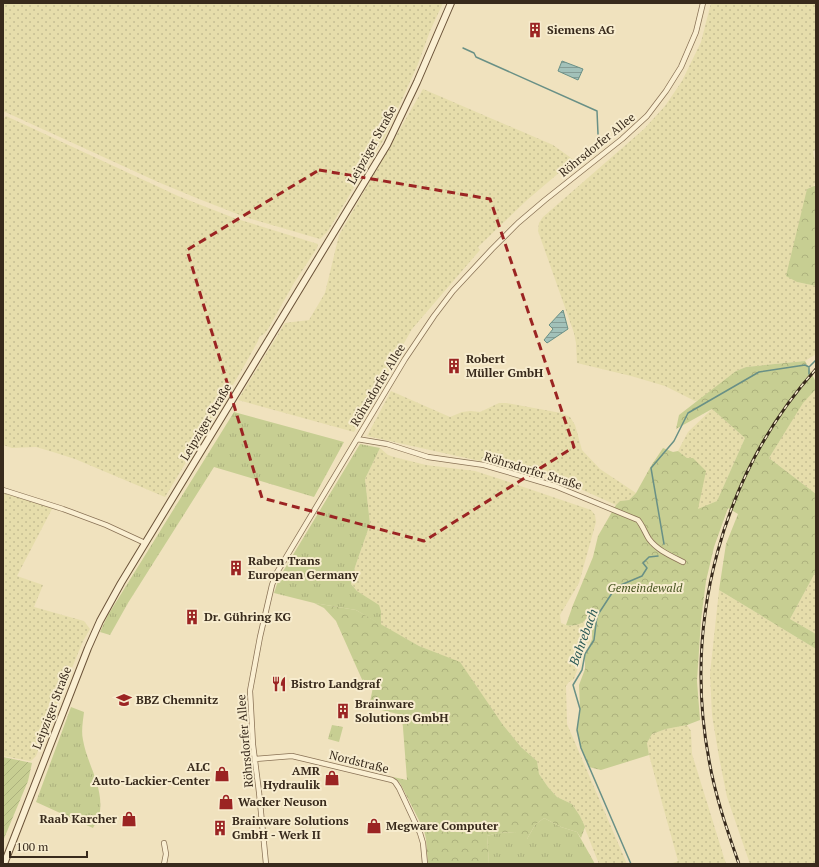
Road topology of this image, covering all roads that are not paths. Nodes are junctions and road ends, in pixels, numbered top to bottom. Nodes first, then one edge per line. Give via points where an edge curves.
1 (451, 3) edge
2 (703, 3) edge
3 (357, 439) junction
4 (3, 490) edge
5 (145, 543) junction
6 (683, 562) dead end
7 (255, 759) junction
8 (164, 843) dead end
9 (4, 864) edge
10 (164, 864) edge
11 (266, 864) edge
12 (425, 864) edge

1 - 5 main road, Leipziger Straße via 387,145
2 - 3 street, Röhrsdorfer Allee via 696,32 686,55 673,80 647,116 518,223 453,291 417,340
3 - 6 street, Röhrsdorfer Straße via 386,444 428,457 484,465 555,486 638,520 649,539 659,549
3 - 7 street, Röhrsdorfer Allee via 276,574 272,585 250,682
4 - 5 street via 106,525
5 - 9 main road, Leipziger Straße via 100,620 56,726
7 - 11 street, Röhrsdorfer Allee
7 - 12 street, Nordstraße via 292,756 392,780 399,788 420,833
8 - 10 street

